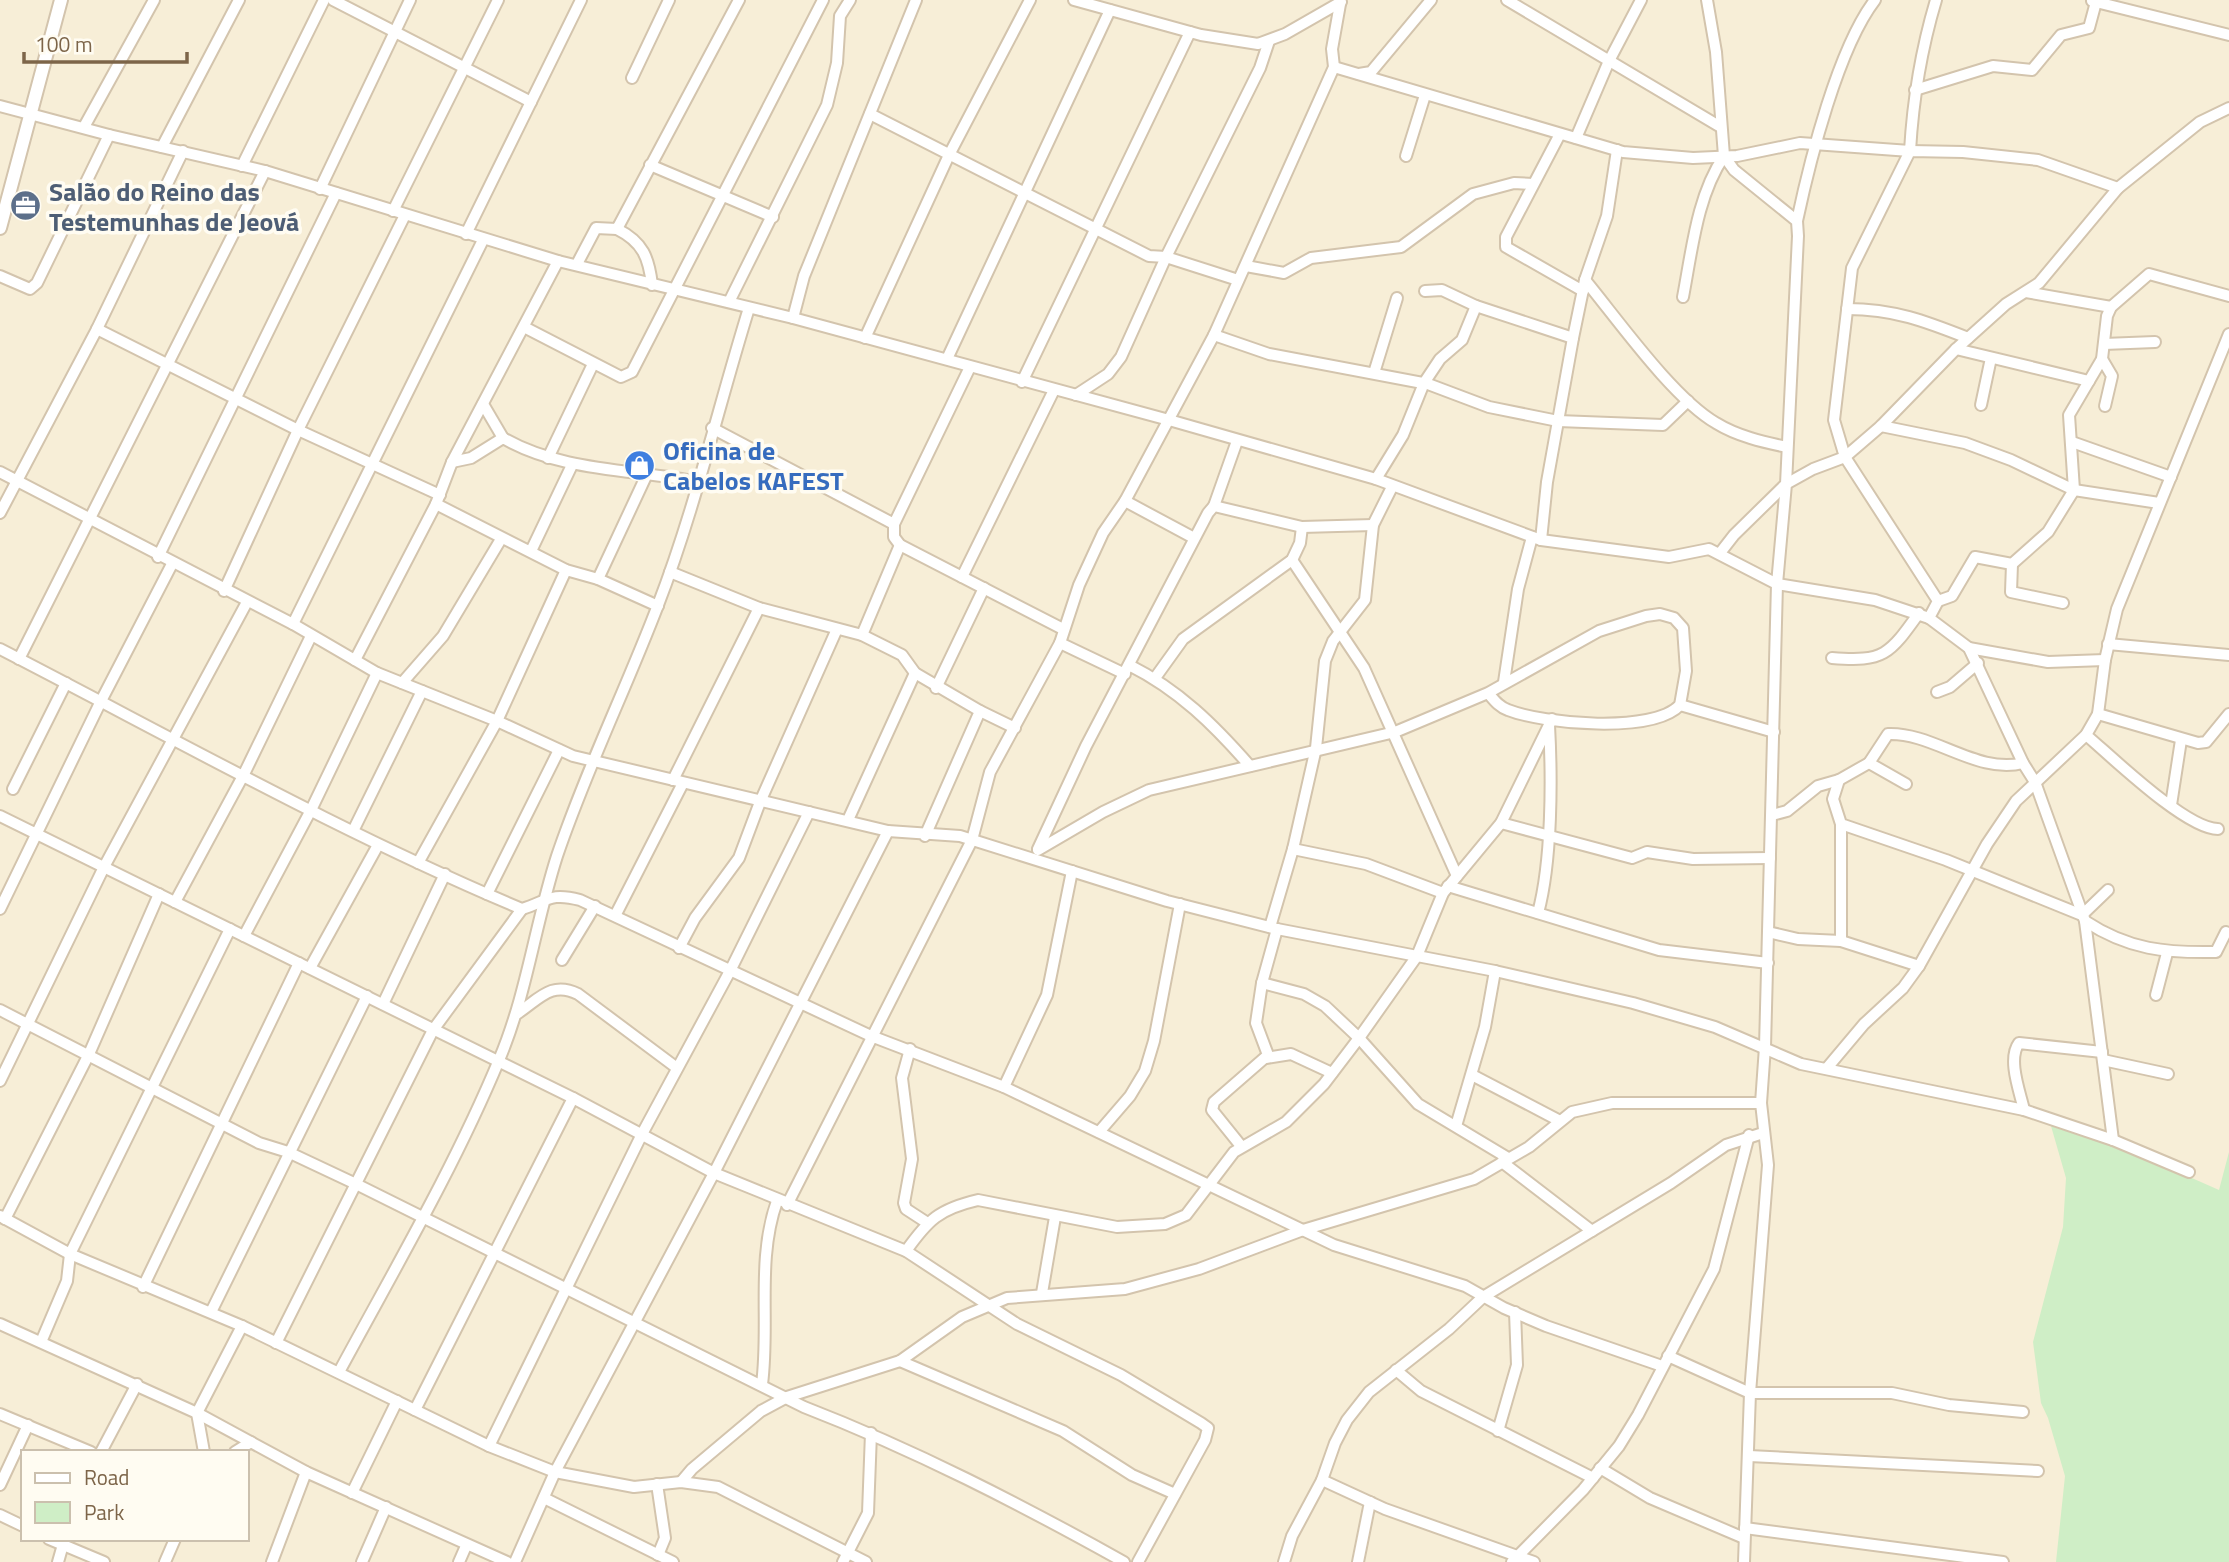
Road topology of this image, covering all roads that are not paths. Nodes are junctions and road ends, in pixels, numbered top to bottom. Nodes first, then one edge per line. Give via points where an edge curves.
1 (61, 0) edge
2 (154, 0) edge
3 (239, 0) edge
4 (324, 0) edge
5 (333, 0) edge
6 (410, 0) edge
7 (498, 0) edge
8 (581, 0) edge
9 (669, 0) edge
10 (739, 0) edge
11 (824, 0) edge
12 (850, 0) edge
13 (916, 0) edge
14 (1030, 0) edge
15 (1074, 0) edge
16 (1431, 0) edge
17 (1507, 0) edge
18 (1641, 0) edge
19 (1707, 0) edge
20 (1875, 0) edge
21 (1936, 0) edge
22 (2093, 1) edge
23 (1341, 2) edge
24 (1095, 3) edge
25 (842, 9) junction
26 (1110, 10) junction
27 (395, 32) junction
28 (1190, 32) junction
29 (2229, 35) edge
30 (1269, 41) junction
31 (1609, 61) junction
32 (464, 66) junction
33 (1334, 67) junction
34 (1354, 75) junction
35 (632, 78) dead end
36 (1915, 90) junction
37 (1425, 94) junction
38 (531, 102) junction
39 (0, 106) edge
40 (2229, 108) edge
41 (30, 114) junction
42 (870, 114) junction
43 (1719, 126) junction
44 (84, 127) junction
45 (1560, 134) junction
46 (109, 135) junction
47 (1576, 138) junction
48 (1818, 143) junction
49 (162, 147) junction
50 (1618, 150) junction
51 (183, 151) junction
52 (1910, 151) junction
53 (948, 155) junction
54 (1406, 156) dead end
55 (1724, 156) junction
56 (650, 165) junction
57 (242, 166) junction
58 (265, 171) junction
59 (1533, 184) junction
60 (2118, 188) junction
61 (320, 189) junction
62 (1026, 192) junction
63 (336, 193) junction
64 (720, 196) junction
65 (393, 211) junction
66 (405, 215) junction
67 (773, 217) junction
68 (1797, 221) junction
69 (0, 228) edge
70 (1096, 228) junction
71 (617, 229) junction
72 (466, 234) junction
73 (483, 240) junction
74 (1166, 257) junction
75 (558, 261) junction
76 (577, 264) junction
77 (1246, 266) junction
78 (0, 276) edge
79 (1238, 280) junction
80 (652, 285) junction
81 (1584, 286) junction
82 (672, 291) junction
83 (1425, 291) dead end
84 (2026, 292) junction
85 (2229, 296) edge
86 (1683, 297) dead end
87 (1397, 298) dead end
88 (729, 302) junction
89 (1476, 306) junction
90 (2111, 307) junction
91 (748, 309) junction
92 (1847, 309) junction
93 (793, 318) junction
94 (524, 327) junction
95 (97, 329) junction
96 (2229, 334) edge
97 (1214, 335) junction
98 (865, 338) junction
99 (1573, 338) junction
100 (1968, 338) junction
101 (2155, 342) dead end
102 (2104, 344) junction
103 (1956, 349) junction
104 (1991, 358) junction
105 (947, 359) junction
106 (2102, 359) junction
107 (167, 362) junction
108 (593, 365) junction
109 (970, 367) junction
110 (1374, 373) junction
111 (2089, 381) junction
112 (1022, 382) junction
113 (1424, 383) junction
114 (1054, 390) junction
115 (1076, 395) junction
116 (235, 397) junction
117 (1688, 401) junction
118 (483, 404) junction
119 (1981, 405) dead end
120 (2105, 406) dead end
121 (1169, 420) junction
122 (1558, 421) junction
123 (1881, 426) junction
124 (712, 428) junction
125 (298, 430) junction
126 (503, 438) junction
127 (1237, 441) junction
128 (2072, 442) junction
129 (1787, 447) junction
130 (1845, 457) junction
131 (548, 458) junction
132 (452, 462) junction
133 (370, 464) junction
134 (572, 465) junction
135 (0, 472) edge
136 (648, 472) junction
137 (2171, 477) junction
138 (15, 479) junction
139 (1376, 479) junction
140 (698, 482) junction
141 (1786, 484) junction
142 (1392, 487) junction
143 (2074, 490) junction
144 (438, 499) junction
145 (1125, 501) junction
146 (2159, 503) junction
147 (1214, 506) junction
148 (0, 513) edge
149 (89, 516) junction
150 (894, 524) junction
151 (1373, 525) junction
152 (1302, 527) junction
153 (1195, 538) junction
154 (501, 539) junction
155 (1536, 539) junction
156 (900, 545) junction
157 (531, 551) junction
158 (1720, 553) junction
159 (158, 557) junction
160 (1292, 559) junction
161 (2012, 564) junction
162 (172, 565) junction
163 (566, 570) junction
164 (670, 572) junction
165 (962, 576) junction
166 (598, 579) junction
167 (1777, 583) junction
168 (984, 588) junction
169 (223, 591) junction
170 (1938, 601) junction
171 (247, 602) junction
172 (2063, 603) dead end
173 (658, 606) junction
174 (759, 608) junction
175 (1924, 616) junction
176 (293, 624) junction
177 (836, 629) junction
178 (1063, 629) junction
179 (1340, 632) junction
180 (862, 635) junction
181 (311, 636) junction
182 (1059, 643) junction
183 (2108, 644) junction
184 (1969, 648) junction
185 (0, 649) edge
186 (2229, 655) edge
187 (1832, 658) dead end
188 (19, 659) junction
189 (355, 660) junction
190 (2105, 660) junction
191 (1978, 663) junction
192 (1127, 670) junction
193 (377, 673) junction
194 (915, 673) junction
195 (1155, 678) junction
196 (1504, 682) junction
197 (66, 683) junction
198 (402, 683) junction
199 (936, 688) junction
200 (422, 691) junction
201 (1937, 692) dead end
202 (1488, 693) junction
203 (101, 701) junction
204 (1680, 705) junction
205 (980, 711) junction
206 (2098, 714) junction
207 (2229, 714) edge
208 (496, 721) junction
209 (1550, 721) junction
210 (1015, 728) junction
211 (1395, 732) junction
212 (1774, 732) junction
213 (2086, 735) junction
214 (172, 737) junction
215 (2181, 740) junction
216 (1316, 748) junction
217 (559, 750) junction
218 (592, 760) junction
219 (1869, 763) junction
220 (2023, 763) junction
221 (1250, 766) junction
222 (244, 774) junction
223 (1839, 780) junction
224 (678, 782) junction
225 (2035, 782) junction
226 (1906, 784) dead end
227 (13, 789) dead end
228 (760, 802) junction
229 (2171, 805) junction
230 (311, 810) junction
231 (809, 813) junction
232 (1772, 815) junction
233 (0, 816) edge
234 (848, 820) junction
235 (1501, 823) junction
236 (1841, 824) junction
237 (2218, 829) dead end
238 (353, 831) junction
239 (888, 831) junction
240 (37, 834) junction
241 (925, 836) junction
242 (1547, 837) junction
243 (972, 840) junction
244 (378, 845) junction
245 (1293, 849) junction
246 (1035, 854) junction
247 (1770, 858) junction
248 (418, 863) junction
249 (104, 867) junction
250 (1072, 871) junction
251 (1973, 872) junction
252 (445, 874) junction
253 (1457, 876) junction
254 (1446, 890) junction
255 (2108, 890) dead end
256 (159, 894) junction
257 (487, 894) junction
258 (546, 897) junction
259 (175, 902) junction
260 (1180, 904) junction
261 (595, 906) junction
262 (0, 909) edge
263 (522, 909) junction
264 (1538, 913) junction
265 (616, 914) junction
266 (2084, 918) junction
267 (1273, 928) junction
268 (230, 929) junction
269 (1768, 932) junction
270 (2226, 932) dead end
271 (244, 936) junction
272 (1841, 941) junction
273 (679, 948) junction
274 (2167, 953) junction
275 (1416, 956) junction
276 (562, 960) dead end
277 (299, 963) junction
278 (1768, 963) junction
279 (1919, 966) junction
280 (310, 968) junction
281 (730, 971) junction
282 (1495, 971) junction
283 (1262, 983) junction
284 (2156, 995) dead end
285 (367, 996) junction
286 (801, 1002) junction
287 (383, 1004) junction
288 (0, 1010) edge
289 (518, 1013) junction
290 (29, 1025) junction
291 (433, 1030) junction
292 (872, 1036) junction
293 (1359, 1038) junction
294 (1765, 1047) junction
295 (910, 1049) junction
296 (89, 1054) junction
297 (2103, 1056) junction
298 (1266, 1058) junction
299 (498, 1063) junction
300 (677, 1068) junction
301 (1827, 1068) junction
302 (1332, 1073) junction
303 (2168, 1074) dead end
304 (1472, 1075) junction
305 (0, 1081) edge
306 (154, 1087) junction
307 (1004, 1087) junction
308 (573, 1098) junction
309 (1761, 1103) junction
310 (2024, 1110) junction
311 (1560, 1121) junction
312 (221, 1124) junction
313 (1456, 1126) junction
314 (1099, 1132) junction
315 (1763, 1133) junction
316 (642, 1134) junction
317 (1749, 1135) junction
318 (2113, 1140) junction
319 (1241, 1146) junction
320 (288, 1152) junction
321 (1505, 1160) junction
322 (2189, 1172) dead end
323 (714, 1173) junction
324 (356, 1184) junction
325 (1209, 1184) junction
326 (782, 1203) junction
327 (3, 1217) edge
328 (423, 1217) junction
329 (1055, 1217) junction
330 (926, 1222) junction
331 (1303, 1230) junction
332 (1591, 1231) junction
333 (906, 1251) junction
334 (70, 1254) junction
335 (497, 1254) junction
336 (143, 1287) junction
337 (566, 1287) junction
338 (1042, 1293) junction
339 (1483, 1297) junction
340 (989, 1305) junction
341 (211, 1312) junction
342 (1515, 1312) junction
343 (634, 1322) junction
344 (0, 1324) edge
345 (242, 1326) junction
346 (41, 1342) junction
347 (276, 1343) junction
348 (900, 1361) junction
349 (1665, 1361) junction
350 (1395, 1370) junction
351 (338, 1372) junction
352 (137, 1384) junction
353 (762, 1384) junction
354 (1750, 1393) junction
355 (787, 1396) junction
356 (397, 1401) junction
357 (415, 1410) junction
358 (2023, 1412) dead end
359 (197, 1413) junction
360 (0, 1414) edge
361 (28, 1426) junction
362 (1499, 1431) junction
363 (871, 1433) junction
364 (251, 1442) junction
365 (489, 1446) junction
366 (86, 1450) edge
367 (102, 1450) edge
368 (204, 1450) edge
369 (238, 1450) edge
370 (1749, 1456) junction
371 (1600, 1468) junction
372 (2038, 1471) dead end
373 (306, 1472) junction
374 (555, 1472) junction
375 (1593, 1478) junction
376 (1322, 1480) junction
377 (681, 1482) junction
378 (657, 1484) junction
379 (0, 1485) edge
380 (352, 1493) junction
381 (1175, 1494) junction
382 (544, 1498) junction
383 (1370, 1502) junction
384 (386, 1507) junction
385 (0, 1515) edge
386 (21, 1525) edge
387 (1745, 1533) junction
388 (174, 1541) edge
389 (63, 1543) edge
390 (466, 1546) junction
391 (658, 1555) junction
392 (845, 1557) edge
393 (1514, 1560) edge
394 (58, 1562) edge
395 (104, 1562) edge
396 (165, 1562) edge
397 (272, 1562) edge
398 (362, 1562) edge
399 (459, 1562) edge
400 (507, 1562) edge
401 (515, 1562) edge
402 (673, 1562) edge
403 (866, 1562) edge
404 (1124, 1562) edge
405 (1138, 1562) edge
406 (1284, 1562) edge
407 (1358, 1562) edge
408 (1534, 1562) edge
409 (1744, 1562) edge
410 (2003, 1562) edge

1 - 41 street
2 - 44 street
3 - 49 street
4 - 57 street
5 - 27 street
6 - 27 street
7 - 32 street
8 - 38 street
9 - 35 street
10 - 56 street
11 - 25 street
11 - 64 street
12 - 25 street
13 - 42 street
14 - 53 street
15 - 24 street
16 - 34 street via 1371,72
17 - 31 street
18 - 31 street
19 - 43 street via 1716,52
20 - 48 street via 1863,16 1840,71
21 - 36 street
22 - 29 street
22 - 36 street via 2089,28 2061,35 2032,69 1993,66
23 - 30 street
23 - 33 street via 1332,49
24 - 26 street
25 - 67 street via 832,91
26 - 28 street
26 - 62 street
27 - 32 street
27 - 61 street
28 - 30 street via 1258,44
28 - 70 street
30 - 74 street
31 - 43 street
31 - 47 street
32 - 38 street
32 - 65 street
33 - 34 street
33 - 77 street
34 - 37 street
36 - 52 street
37 - 45 street
37 - 54 street
38 - 72 street
39 - 41 street
40 - 60 street via 2200,122
41 - 44 street
41 - 69 street
42 - 53 street
42 - 93 street via 804,276
43 - 55 street
44 - 46 street
45 - 47 street
45 - 59 street
46 - 49 street
46 - 78 street via 37,283 23,288
47 - 50 street
48 - 52 street
48 - 55 street
48 - 68 street
49 - 51 street
50 - 55 street via 1693,158
50 - 81 street via 1607,216
51 - 57 street
51 - 95 street
52 - 60 street via 2038,160
52 - 92 street via 1852,268
53 - 62 street
53 - 98 street
55 - 68 street via 1734,170
55 - 86 street via 1713,173 1700,214
56 - 64 street
56 - 71 street
57 - 58 street
58 - 61 street
58 - 107 street
59 - 77 street via 1514,183 1474,194 1401,247 1311,258 1284,273
59 - 81 street via 1506,237 1506,247
60 - 84 street via 2039,283
61 - 63 street
62 - 70 street
62 - 105 street
63 - 65 street
63 - 116 street
64 - 67 street
64 - 82 street
65 - 66 street
66 - 72 street
66 - 125 street
67 - 88 street
68 - 129 street
70 - 74 street via 1149,256
70 - 112 street
71 - 76 street via 596,228
71 - 80 street via 632,236 644,250
72 - 73 street
73 - 75 street
73 - 133 street
74 - 79 street
74 - 115 street via 1121,357 1108,374
75 - 76 street
75 - 94 street
76 - 80 street
77 - 79 street
79 - 97 street
80 - 82 street
81 - 99 street
81 - 117 street
82 - 88 street
82 - 108 street via 632,372 621,377
83 - 89 street via 1442,290
84 - 90 street
84 - 100 street
85 - 90 street via 2149,274
87 - 110 street
88 - 91 street
89 - 99 street
89 - 113 street via 1462,340 1440,359
90 - 102 street
91 - 93 street
91 - 124 street
92 - 100 street via 1909,314
92 - 130 street via 1834,420
93 - 98 street
94 - 108 street
94 - 118 street
95 - 107 street
95 - 138 street
96 - 137 street
97 - 110 street via 1269,354
97 - 121 street
98 - 105 street
99 - 122 street
100 - 103 street
101 - 102 street
102 - 106 street
103 - 104 street
103 - 123 street
104 - 111 street
104 - 119 street
105 - 109 street
106 - 111 street
106 - 120 street via 2112,376
107 - 116 street
107 - 149 street
108 - 131 street
109 - 112 street
109 - 150 street
110 - 113 street
111 - 128 street via 2069,415
112 - 114 street
113 - 122 street via 1489,407
113 - 139 street via 1403,435
114 - 115 street
114 - 165 street
115 - 121 street
116 - 125 street
116 - 159 street
117 - 122 street via 1663,425
117 - 129 street via 1715,423 1757,441
118 - 126 street
118 - 132 street
121 - 127 street
121 - 145 street
122 - 155 street
123 - 130 street
123 - 143 street via 1965,443
124 - 140 street
124 - 150 street
125 - 133 street
125 - 169 street
126 - 131 street
126 - 132 street via 471,458
127 - 139 street
127 - 147 street
128 - 137 street
128 - 143 street
129 - 141 street
130 - 141 street
130 - 170 street
131 - 134 street
132 - 144 street
133 - 144 street
133 - 176 street
134 - 136 street
134 - 157 street
135 - 138 street
136 - 140 street
136 - 166 street
137 - 146 street
138 - 148 street
138 - 149 street
139 - 142 street
140 - 164 street via 695,504
141 - 158 street
141 - 167 street
142 - 151 street
142 - 155 street
143 - 146 street
143 - 161 street via 2048,532
144 - 154 street
144 - 189 street
145 - 153 street
145 - 178 street via 1088,562
146 - 183 street
147 - 152 street
147 - 153 street
149 - 159 street
149 - 188 street
150 - 156 street via 894,537
151 - 152 street
151 - 179 street via 1365,600
152 - 160 street
153 - 192 street
154 - 157 street
154 - 198 street via 443,636
155 - 158 street via 1669,557 1702,549
155 - 196 street via 1518,589
156 - 165 street
156 - 180 street
157 - 163 street
158 - 167 street
159 - 162 street
160 - 179 street
160 - 195 street via 1184,639
161 - 170 street via 1975,557 1952,596
161 - 172 street via 2011,592
162 - 169 street
162 - 203 street
163 - 166 street
163 - 208 street
164 - 173 street
164 - 174 street
165 - 168 street
166 - 173 street
167 - 175 street via 1875,600
167 - 212 street
168 - 178 street
168 - 199 street
169 - 171 street
170 - 175 street
171 - 176 street
171 - 214 street
173 - 218 street
174 - 177 street
174 - 224 street
175 - 184 street
175 - 187 street via 1888,650 1868,661
176 - 181 street
177 - 180 street
177 - 228 street
178 - 182 street
179 - 211 street via 1364,668
179 - 216 street via 1325,662
180 - 194 street via 902,655
181 - 189 street
181 - 222 street
182 - 192 street
182 - 210 street
183 - 186 street
183 - 190 street
184 - 190 street via 2048,662
184 - 191 street
185 - 188 street
188 - 197 street
189 - 193 street
190 - 206 street
191 - 201 street
191 - 220 street
192 - 195 street
192 - 246 street
193 - 198 street
193 - 230 street
194 - 199 street
194 - 234 street
195 - 221 street via 1211,721
196 - 202 street
196 - 204 street via 1620,622 1660,614 1674,618 1683,628 1686,671
197 - 203 street
197 - 227 street
198 - 200 street
199 - 205 street
200 - 208 street
200 - 238 street
202 - 209 street via 1510,711
202 - 211 street
203 - 214 street
203 - 240 street
204 - 209 street via 1665,717 1643,721
204 - 212 street
205 - 210 street
205 - 241 street
206 - 213 street
206 - 215 street
207 - 215 street via 2206,742
208 - 217 street
208 - 248 street
209 - 235 street
209 - 242 street
210 - 243 street via 990,772
211 - 216 street
211 - 253 street
212 - 232 street
213 - 225 street
213 - 229 street via 2138,783
214 - 222 street
214 - 249 street
215 - 229 street
216 - 221 street
216 - 245 street
217 - 218 street
217 - 257 street
218 - 224 street
218 - 258 street
219 - 220 street via 1888,734 1902,734 1976,759
219 - 223 street
219 - 226 street
220 - 225 street
221 - 246 street via 1149,790
222 - 230 street
222 - 259 street
223 - 232 street via 1818,786 1787,811
223 - 236 street via 1833,799
224 - 228 street
224 - 265 street
225 - 251 street via 2016,801
225 - 266 street
228 - 231 street
228 - 273 street via 739,858
229 - 237 street via 2204,826
230 - 238 street
230 - 271 street
231 - 234 street
231 - 281 street
232 - 247 street
233 - 240 street
234 - 239 street
235 - 242 street
235 - 253 street
236 - 251 street
236 - 272 street
238 - 244 street
239 - 241 street
239 - 286 street
240 - 249 street
240 - 262 street
241 - 243 street
242 - 247 street via 1632,858 1647,852 1693,859
242 - 264 street
243 - 246 street
243 - 292 street
244 - 248 street
244 - 280 street
245 - 254 street via 1366,864
245 - 267 street
246 - 250 street
247 - 269 street
248 - 252 street
249 - 256 street
249 - 290 street
250 - 260 street
250 - 307 street via 1047,995
251 - 266 street
251 - 279 street
252 - 257 street
252 - 287 street
253 - 254 street
254 - 264 street
254 - 275 street
255 - 266 street
256 - 259 street
256 - 296 street
257 - 263 street
258 - 261 street via 561,894
258 - 263 street
258 - 289 street
259 - 268 street
260 - 267 street
260 - 314 street via 1145,1071
261 - 265 street
261 - 276 street
263 - 291 street
264 - 278 street via 1659,950
265 - 273 street
266 - 274 street via 2136,946
266 - 297 street
267 - 275 street
267 - 283 street
268 - 271 street
268 - 306 street
269 - 272 street
269 - 278 street
270 - 274 street via 2216,952
271 - 277 street
272 - 279 street
273 - 281 street
274 - 284 street
275 - 282 street
275 - 293 street
277 - 280 street
277 - 312 street
278 - 294 street
279 - 301 street
280 - 285 street
281 - 286 street
281 - 300 street
282 - 294 street via 1633,1003
282 - 304 street
283 - 293 street via 1304,994 1325,1006
283 - 298 street via 1256,1023 1268,1052
285 - 287 street
285 - 320 street
286 - 292 street
286 - 323 street
287 - 291 street
288 - 290 street
289 - 299 street
289 - 300 street via 551,990 564,987
290 - 296 street
290 - 305 street
291 - 299 street
291 - 324 street
292 - 295 street
292 - 326 street
293 - 302 street
293 - 313 street via 1418,1104
294 - 301 street via 1785,1058
294 - 309 street
295 - 307 street
295 - 330 street via 902,1078 912,1159 904,1203
296 - 306 street
296 - 327 street
297 - 303 street
297 - 310 street via 2019,1044 2015,1066
297 - 318 street
298 - 302 street via 1291,1054
298 - 319 street via 1214,1102 1214,1115
299 - 308 street
299 - 328 street
300 - 316 street
301 - 310 street
302 - 319 street via 1286,1122
304 - 311 street
304 - 313 street
306 - 312 street
306 - 334 street
307 - 314 street
308 - 316 street
308 - 335 street
309 - 311 street via 1612,1103 1572,1112
309 - 315 street
310 - 318 street
311 - 321 street
312 - 320 street
312 - 336 street
313 - 321 street
314 - 325 street
315 - 317 street
315 - 354 street via 1768,1165
316 - 323 street
316 - 337 street
317 - 332 street
317 - 349 street via 1714,1269
318 - 322 street
319 - 325 street
320 - 324 street
320 - 341 street
321 - 331 street via 1474,1179
321 - 332 street
323 - 326 street
323 - 343 street
324 - 328 street
324 - 347 street
325 - 329 street via 1186,1215 1165,1224 1117,1227
325 - 331 street
326 - 333 street
326 - 353 street via 766,1248
327 - 334 street
328 - 335 street
328 - 351 street
329 - 330 street via 978,1200 943,1211
329 - 338 street
330 - 333 street
331 - 338 street via 1199,1269 1125,1289
331 - 339 street via 1334,1245 1465,1286
332 - 339 street
333 - 340 street
334 - 336 street
334 - 346 street via 67,1281
335 - 337 street
335 - 357 street
336 - 341 street
337 - 343 street
337 - 365 street
338 - 340 street via 1007,1297
339 - 342 street
339 - 350 street
340 - 348 street via 962,1317
340 - 381 street via 1017,1324 1121,1375 1208,1428
341 - 345 street
342 - 349 street
342 - 362 street via 1517,1365
343 - 353 street
343 - 374 street
344 - 346 street
345 - 347 street
345 - 359 street
346 - 352 street
347 - 351 street
348 - 355 street
348 - 381 street via 1063,1432 1132,1475
349 - 354 street
349 - 371 street via 1625,1436
350 - 362 street via 1420,1391
350 - 376 street via 1368,1392 1347,1420
351 - 356 street
352 - 359 street
352 - 367 street
353 - 355 street
354 - 358 street via 1892,1393 1950,1405
354 - 370 street
355 - 363 street via 804,1408
355 - 377 street via 761,1411
356 - 357 street
356 - 380 street
357 - 365 street
359 - 364 street
359 - 368 street
360 - 361 street
361 - 366 street
361 - 379 street
362 - 375 street
363 - 392 street via 868,1513
363 - 404 street via 1018,1503
364 - 369 street
364 - 373 street
365 - 374 street
370 - 372 street
370 - 387 street
371 - 375 street
371 - 387 street via 1650,1498
373 - 380 street
373 - 397 street
374 - 378 street via 634,1487
374 - 382 street
375 - 393 street
376 - 383 street
376 - 406 street via 1292,1536
377 - 378 street
377 - 392 street via 718,1487
378 - 391 street via 665,1538
380 - 384 street
381 - 405 street
382 - 391 street
382 - 401 street
383 - 393 street
383 - 407 street
384 - 390 street
384 - 398 street
385 - 386 street
387 - 409 street
387 - 410 street
388 - 396 street
389 - 394 street
389 - 395 street
390 - 399 street
390 - 400 street
391 - 402 street
392 - 403 street
393 - 408 street

